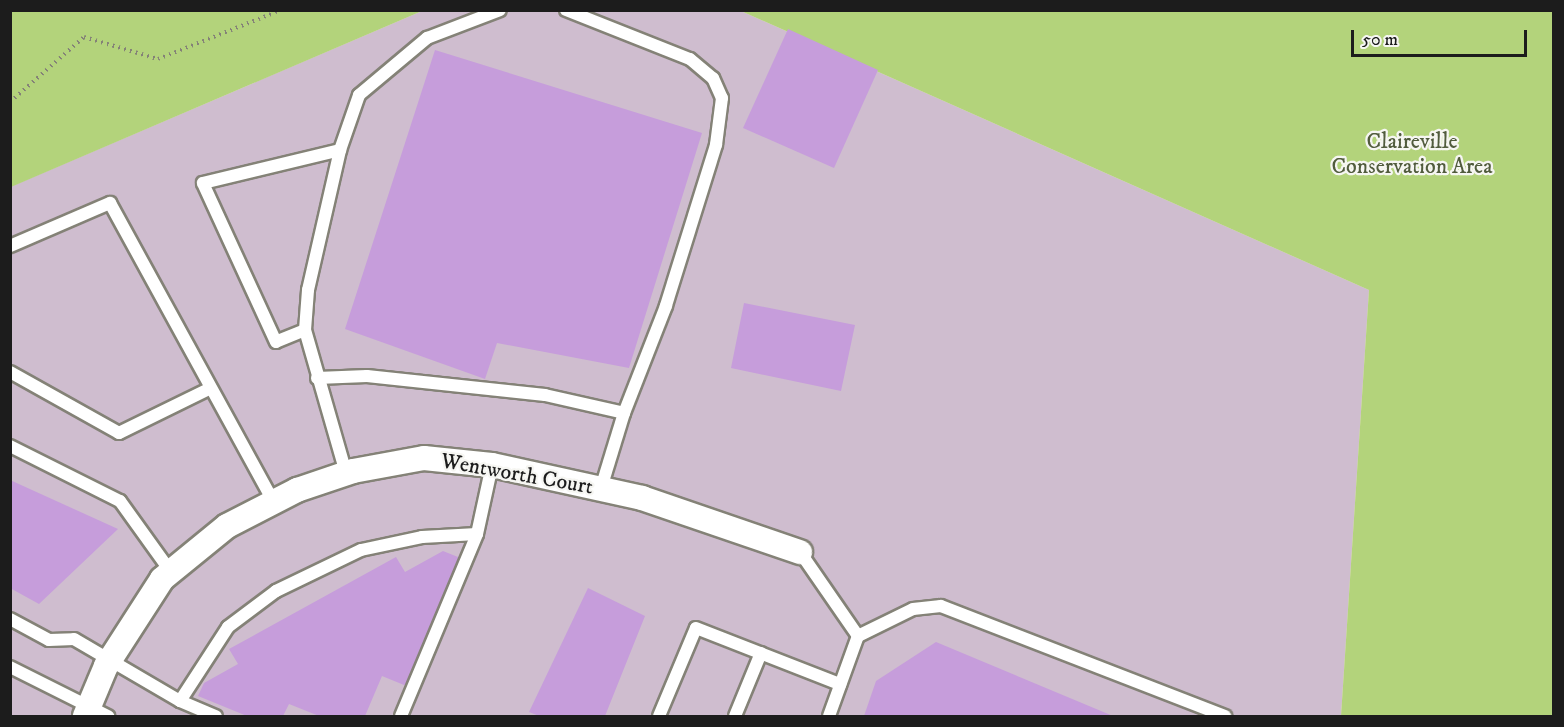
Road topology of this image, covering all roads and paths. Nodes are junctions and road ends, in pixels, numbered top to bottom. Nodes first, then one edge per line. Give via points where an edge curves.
1 (281, 10) edge
2 (500, 10) edge
3 (566, 10) edge
4 (10, 102) edge
5 (340, 150) junction
6 (10, 246) edge
7 (305, 330) junction
8 (10, 372) edge
9 (317, 378) junction
10 (211, 388) junction
11 (624, 413) junction
12 (10, 446) edge
13 (492, 465) junction
14 (346, 473) junction
15 (601, 488) junction
16 (274, 502) junction
17 (477, 534) junction
18 (800, 552) joint
19 (171, 572) junction
20 (10, 619) edge
21 (858, 636) junction
22 (761, 653) junction
23 (110, 660) junction
24 (11, 668) edge
25 (840, 684) junction
26 (180, 701) junction
27 (94, 714) edge
28 (216, 717) edge
29 (401, 717) edge
30 (659, 717) edge
31 (735, 717) edge
32 (828, 717) edge
33 (1225, 717) edge

1 - 4 path via 158,59 84,37
2 - 5 lane via 427,38 359,94
3 - 11 lane via 690,59 713,78 722,98 716,146 666,306
5 - 7 lane via 309,290
5 - 7 lane via 203,183 276,342
6 - 10 lane via 110,203
7 - 9 lane
8 - 10 lane via 118,433
9 - 11 lane via 367,376 545,395
9 - 14 lane
10 - 16 lane
11 - 15 lane
12 - 19 lane via 120,501
13 - 14 street, Wentworth Court via 424,458
13 - 15 street, Wentworth Court
13 - 17 lane
14 - 16 street, Wentworth Court
15 - 18 street, Wentworth Court
16 - 19 street, Wentworth Court via 227,526
17 - 26 lane via 422,537 361,550 276,591 228,627
17 - 29 lane
18 - 21 lane
19 - 23 street, Wentworth Court
20 - 23 lane via 49,640 74,639
21 - 25 lane
21 - 33 lane via 913,609 941,606
22 - 25 lane
22 - 30 lane via 696,628
22 - 31 lane
23 - 26 lane
23 - 27 street, Wentworth Court
24 - 27 lane
25 - 32 lane
26 - 28 lane

